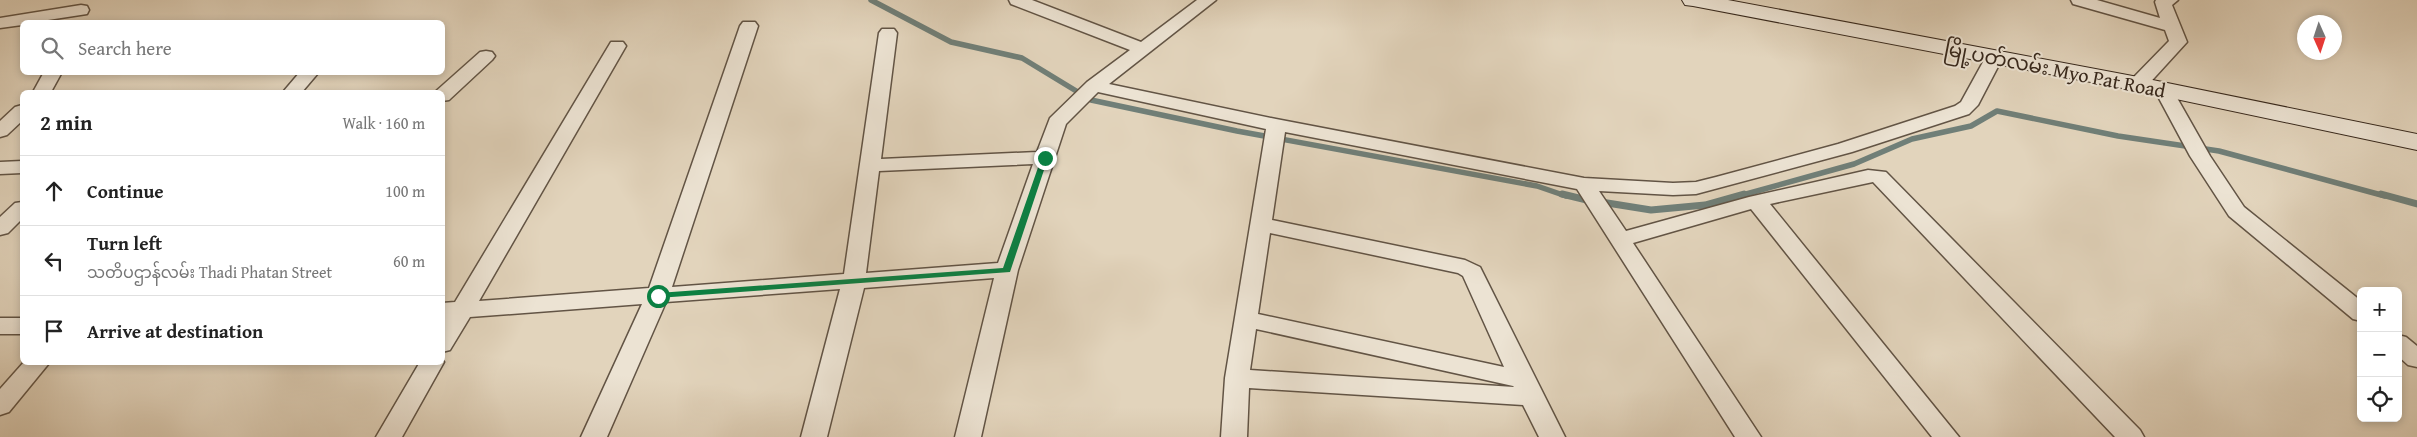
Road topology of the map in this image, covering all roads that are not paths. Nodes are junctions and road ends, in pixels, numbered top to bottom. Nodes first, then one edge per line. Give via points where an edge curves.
1 (1017, 0) edge
2 (1208, 0) edge
3 (1693, 0) edge
4 (2079, 0) edge
5 (2170, 0) edge
6 (80, 11) edge
7 (0, 23) edge
8 (749, 26) dead end
9 (2173, 27) junction
10 (888, 33) dead end
11 (617, 46) dead end
12 (1142, 49) junction
13 (486, 56) dead end
14 (1994, 58) junction
15 (51, 75) edge
16 (307, 75) edge
17 (2138, 84) junction
18 (1094, 86) junction
19 (2162, 89) junction
20 (43, 90) edge
21 (294, 90) edge
22 (445, 93) edge
23 (1276, 124) junction
24 (2417, 142) edge
25 (1045, 158) junction
26 (870, 165) junction
27 (20, 167) edge
28 (0, 168) edge
29 (1584, 184) junction
30 (1756, 200) junction
31 (20, 210) edge
32 (1262, 224) junction
33 (0, 228) edge
34 (1620, 240) junction
35 (1007, 270) junction
36 (854, 281) junction
37 (658, 296) junction
38 (452, 310) edge
39 (2357, 310) edge
40 (1245, 319) junction
41 (0, 326) edge
42 (20, 326) edge
43 (445, 334) edge
44 (2402, 347) edge
45 (2417, 359) edge
46 (35, 365) edge
47 (430, 365) edge
48 (1237, 378) junction
49 (1526, 388) junction
50 (0, 406) edge
51 (389, 437) edge
52 (594, 437) edge
53 (814, 437) edge
54 (968, 437) edge
55 (1234, 437) edge
56 (1552, 437) edge
57 (1748, 437) edge
58 (1946, 437) edge
59 (2131, 437) edge

1 - 12 street
2 - 12 street
3 - 14 main road, မြို့ပတ်လမ်း Myo Pat Road
4 - 9 street
5 - 9 street via 2163,2
6 - 7 street
8 - 37 street
9 - 17 street via 2178,42
10 - 26 street
11 - 38 street
12 - 18 street
13 - 22 street
14 - 17 main road, မြို့ပတ်လမ်း Myo Pat Road
14 - 29 street via 1969,105 1962,110 1845,148 1696,188
15 - 20 street
16 - 21 street
17 - 19 main road, မြို့ပတ်လမ်း Myo Pat Road
18 - 23 street
18 - 25 street via 1057,122
19 - 24 main road, မြို့ပတ်လမ်း Myo Pat Road
19 - 39 street via 2200,156 2236,210
23 - 29 street
23 - 32 street
25 - 26 street
25 - 35 street
26 - 36 street
27 - 28 street
29 - 34 street
30 - 34 street
30 - 58 street
30 - 59 street via 1879,176
31 - 33 street
32 - 40 street
32 - 49 street via 1465,267 1472,272
34 - 57 street
35 - 36 street
35 - 54 street
36 - 37 street
36 - 53 street
37 - 38 street
37 - 52 street
38 - 43 street
40 - 48 street
40 - 49 street
41 - 42 street
44 - 45 street
46 - 50 street
47 - 51 street
48 - 49 street
48 - 55 street
49 - 56 street

